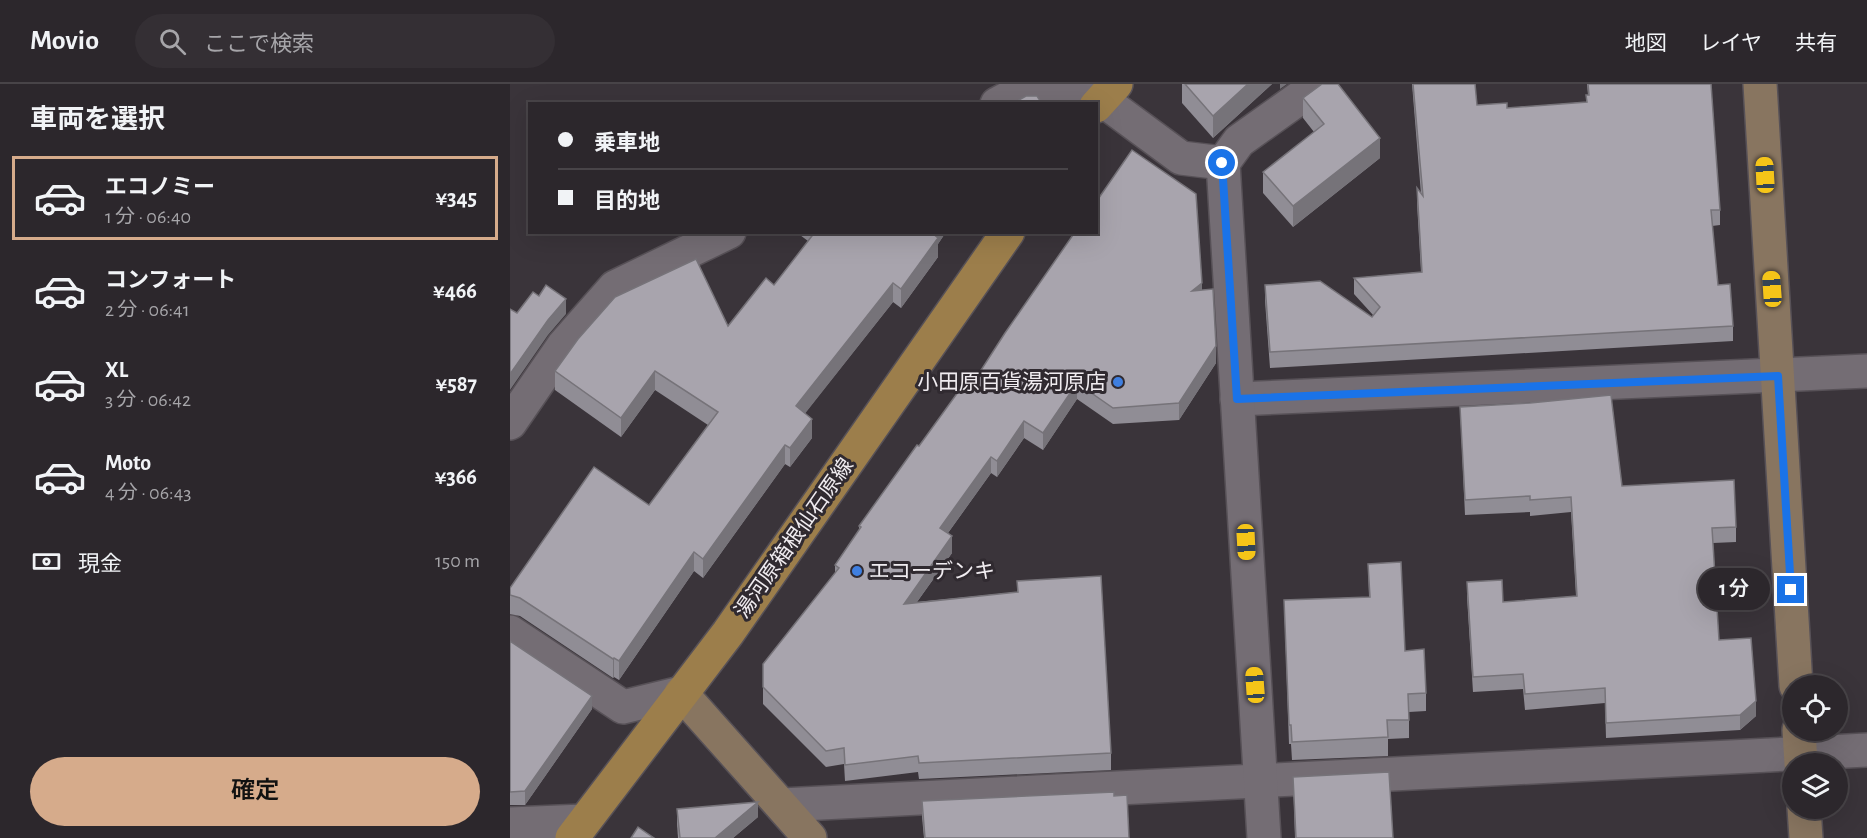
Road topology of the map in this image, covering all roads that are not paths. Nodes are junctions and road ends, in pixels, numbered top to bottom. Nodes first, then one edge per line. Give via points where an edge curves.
1 (1319, 84) edge
2 (1760, 84) edge
3 (1105, 96) edge
4 (1001, 102) edge
5 (1222, 163) junction
6 (725, 234) edge
7 (1007, 234) edge
8 (1867, 371) edge
9 (1778, 376) junction
10 (1237, 399) junction
11 (510, 423) edge
12 (510, 632) edge
13 (1795, 675) edge
14 (681, 693) junction
15 (1800, 749) edge
16 (1867, 750) edge
17 (1260, 781) junction
18 (782, 805) junction
19 (1805, 819) edge
20 (510, 824) edge
21 (578, 830) edge
22 (810, 838) edge
23 (1264, 838) edge
24 (1806, 838) edge

1 - 5 street via 1239,141
2 - 9 street
3 - 4 street via 1014,95
3 - 5 street via 1181,158
5 - 10 street
6 - 11 street via 615,288 563,346
7 - 14 main road, 湯河原箱根仙石原線 via 728,633
8 - 9 street
9 - 10 street
9 - 13 street
10 - 17 street
12 - 14 street via 623,707
14 - 18 street
14 - 21 main road, 湯河原箱根仙石原線
15 - 16 street
15 - 17 street
17 - 18 street
17 - 23 street
18 - 22 street
19 - 24 street
20 - 21 street

